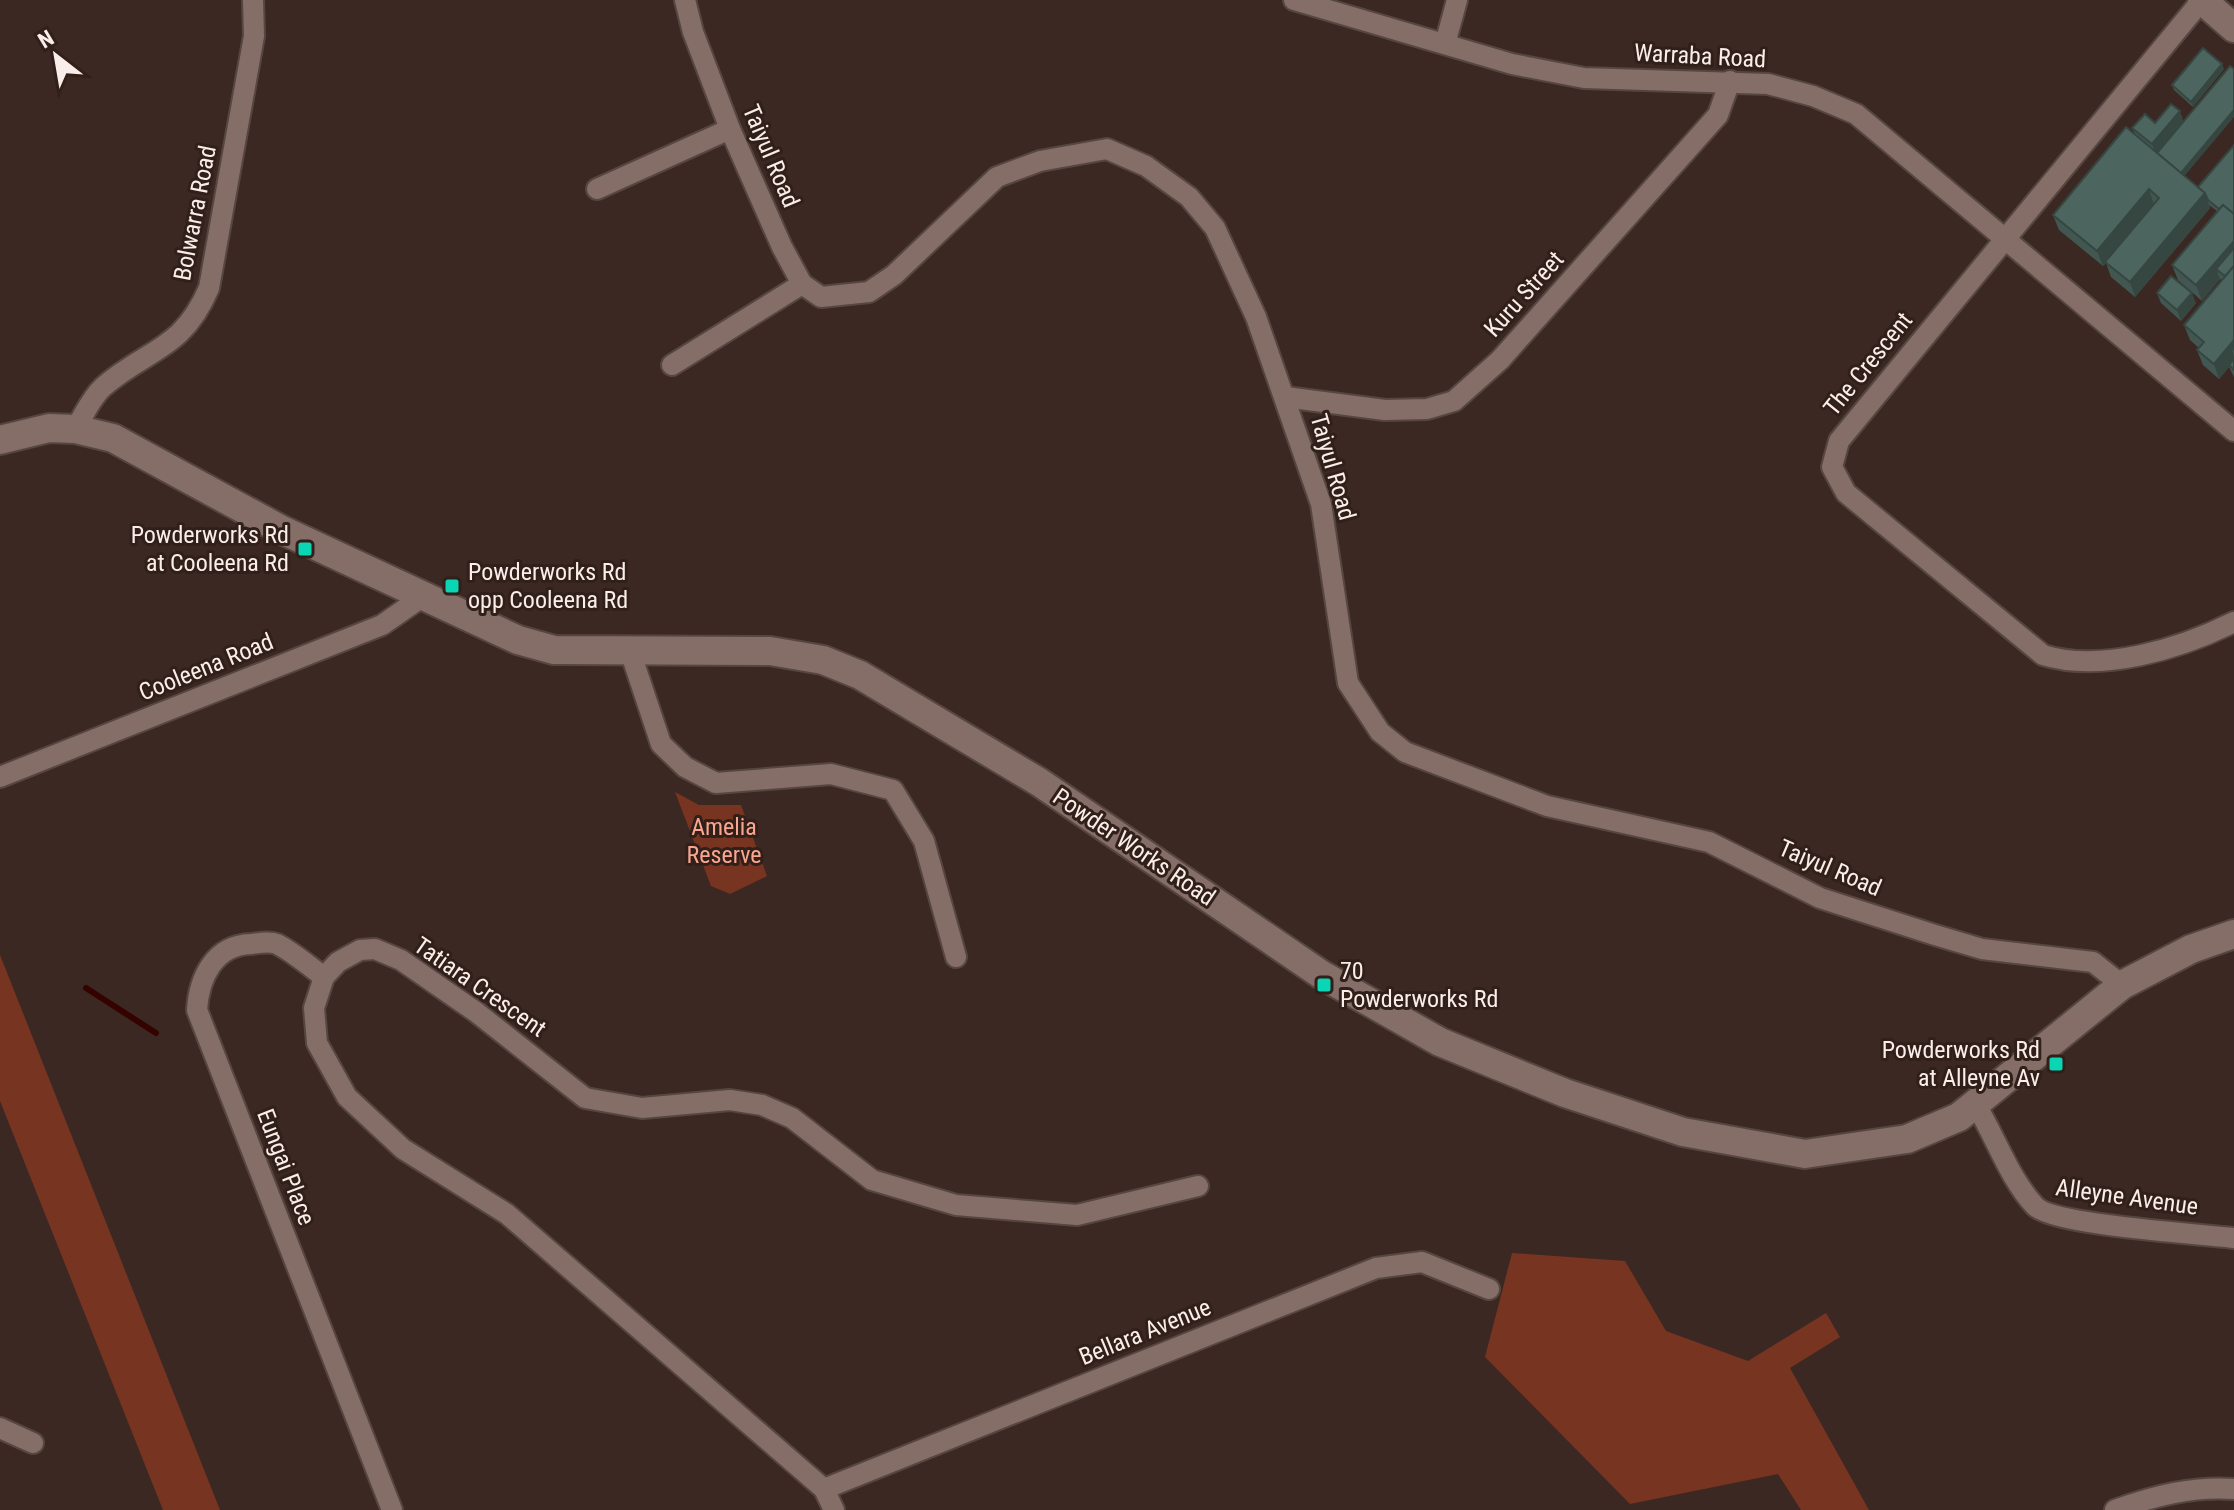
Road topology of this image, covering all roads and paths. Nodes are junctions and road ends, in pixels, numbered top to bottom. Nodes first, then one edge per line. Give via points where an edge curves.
1 (253, 0) edge
2 (685, 0) edge
3 (1294, 0) edge
4 (1457, 0) edge
5 (2202, 0) edge
6 (2234, 28) edge
7 (1445, 44) junction
8 (1730, 81) junction
9 (730, 129) junction
10 (597, 189) dead end
11 (2005, 236) junction
12 (802, 284) junction
13 (672, 365) dead end
14 (1285, 397) junction
15 (75, 429) junction
16 (2234, 431) edge
17 (0, 440) edge
18 (425, 595) junction
19 (2234, 622) edge
20 (630, 651) junction
21 (0, 777) edge
22 (2234, 934) edge
23 (956, 957) dead end
24 (324, 977) junction
25 (2122, 985) junction
26 (1976, 1105) junction
27 (1198, 1186) dead end
28 (2234, 1238) edge
29 (1489, 1289) dead end
30 (0, 1428) edge
31 (33, 1443) dead end
32 (824, 1489) junction
33 (2234, 1489) edge
34 (392, 1510) edge
35 (834, 1510) edge
36 (2115, 1510) edge

1 - 15 street, Bolwarra Road via 254,36 209,288 192,323 105,386
2 - 9 street, Taiyul Road
3 - 7 street, Warraba Road
4 - 7 street
5 - 6 main road
5 - 11 street, The Crescent
7 - 8 street, Warraba Road via 1584,78
8 - 11 street, Warraba Road via 1768,84 1856,114
8 - 14 street, Kuru Street via 1718,115 1500,360 1454,401 1427,409 1385,410
9 - 10 street
9 - 12 street, Taiyul Road
11 - 16 street, Warraba Road
11 - 19 street, The Crescent via 1839,441 1832,456 1835,477 1846,493 2043,655 2121,660
12 - 13 street
12 - 14 street, Taiyul Road via 821,297 869,292 894,275 997,177 1040,161 1107,149 1146,166 1189,197 1215,228
14 - 25 street, Taiyul Road via 1321,504 1348,683 1380,732 1405,752 1547,806 1709,842 1820,898 1935,935 1982,949 2093,962
15 - 17 main road, Powder Works Road via 49,428
15 - 18 main road, Powder Works Road via 113,438 282,530
18 - 20 main road, Powder Works Road via 518,640 554,650
18 - 21 street, Cooleena Road via 382,625
20 - 23 street via 661,744 685,767 716,783 831,774 893,790 924,841
20 - 26 main road, Powder Works Road via 770,651 823,660 860,675 1039,782 1322,975 1397,1020 1579,1098 1683,1132 1805,1154 1907,1139
22 - 25 main road, Powder Works Road via 2191,949
24 - 27 street, Tatiara Crescent via 338,962 360,950 375,949 401,960 476,1012 585,1098 642,1108 730,1100 762,1105 792,1118 872,1180 956,1205 1077,1215
24 - 32 street via 314,1008 317,1043 347,1097 403,1149 507,1214
24 - 34 street, Eungai Place via 274,943 241,944 221,954 206,971 197,1010
25 - 26 main road, Powder Works Road
26 - 28 street, Alleyne Avenue via 2037,1209 2065,1219
29 - 32 street, Bellara Avenue via 1422,1262 1376,1268
30 - 31 street
32 - 35 street
33 - 36 street via 2194,1489

